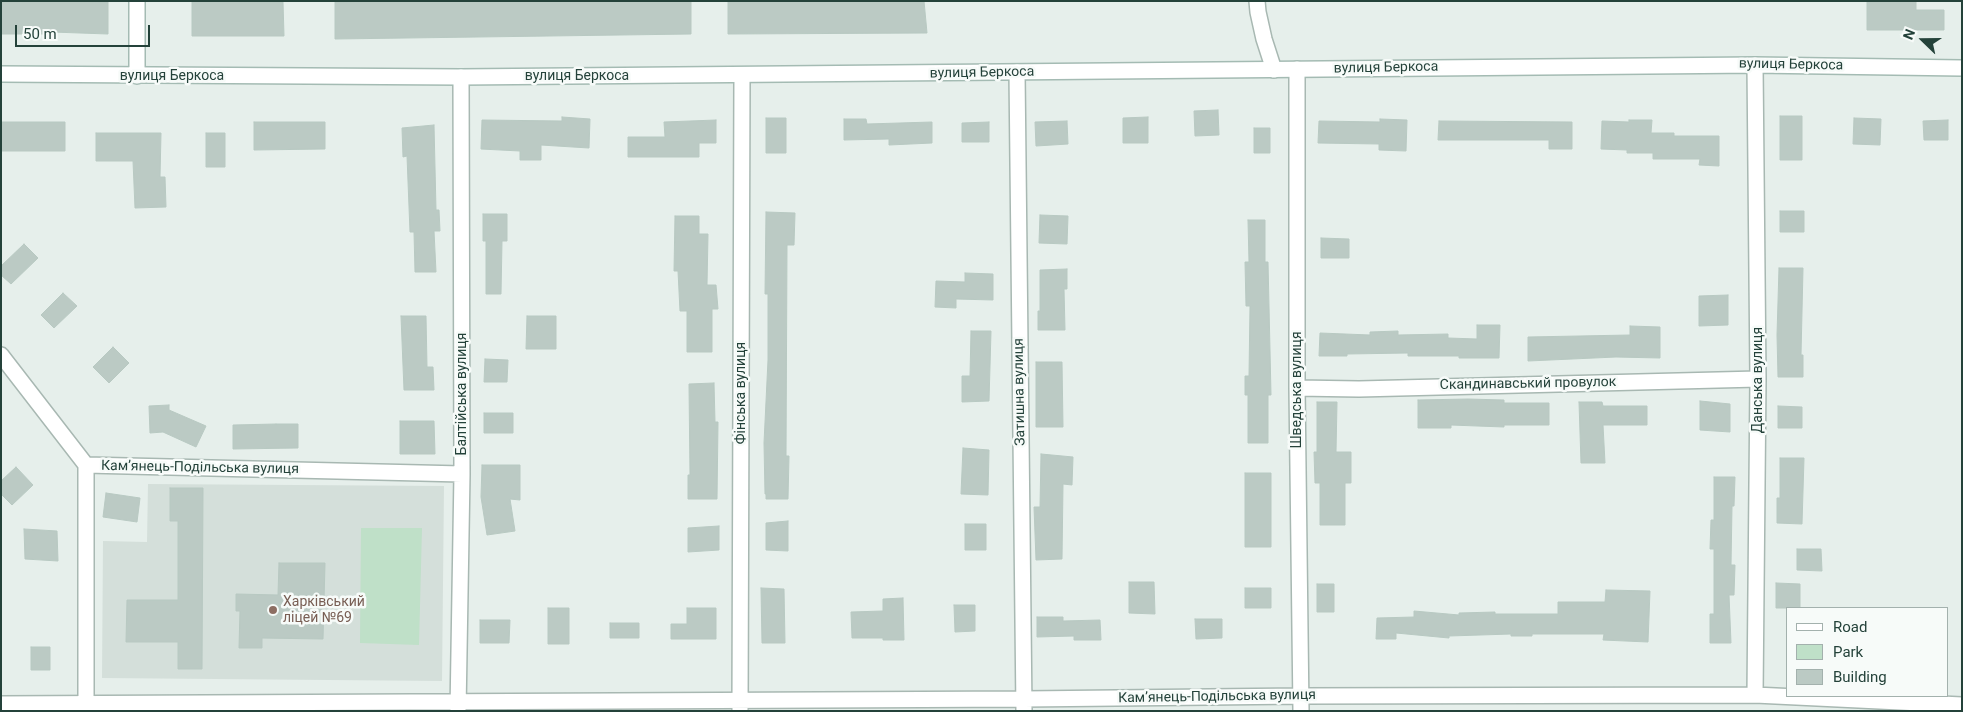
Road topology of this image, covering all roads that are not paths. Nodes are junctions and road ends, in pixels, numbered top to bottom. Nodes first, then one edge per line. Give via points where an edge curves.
1 (137, 1) edge
2 (1258, 1) edge
3 (1755, 64) junction
4 (1962, 68) edge
5 (1274, 70) junction
6 (1297, 70) junction
7 (1017, 72) junction
8 (1, 74) edge
9 (742, 75) junction
10 (137, 76) junction
11 (461, 77) junction
12 (1, 355) edge
13 (1758, 379) junction
14 (1297, 388) junction
15 (86, 465) junction
16 (462, 474) junction
17 (1755, 695) junction
18 (1786, 696) edge
19 (1796, 697) edge
20 (1301, 703) edge
21 (1658, 703) edge
22 (1, 704) edge
23 (1024, 705) edge
24 (1962, 705) edge
25 (458, 706) edge
26 (740, 706) edge
27 (86, 707) edge

1 - 10 street
2 - 5 street via 1264,39
3 - 4 street, вулиця Беркоса
3 - 6 street, вулиця Беркоса
3 - 13 street, Данська вулиця
5 - 6 street, вулиця Беркоса
5 - 7 street, вулиця Беркоса
6 - 14 street, Шведська вулиця
7 - 9 street, вулиця Беркоса
7 - 23 street, Затишна вулиця
8 - 10 street, вулиця Беркоса
9 - 11 street, вулиця Беркоса
9 - 26 street, Фінська вулиця
10 - 11 street, вулиця Беркоса
11 - 16 street, Балтійська вулиця
12 - 15 street
13 - 14 street, Скандинавський провулок
13 - 17 street, Данська вулиця
14 - 20 street, Шведська вулиця
15 - 16 street, Кам’янець-Подільська вулиця
15 - 27 street, Кам’янець-Подільська вулиця
16 - 25 street, Балтійська вулиця
17 - 18 street, Кам’янець-Подільська вулиця
17 - 21 street, Кам’янець-Подільська вулиця
19 - 24 street, Кам’янець-Подільська вулиця
20 - 21 street, Кам’янець-Подільська вулиця
20 - 23 street, Кам’янець-Подільська вулиця
22 - 27 street, Кам’янець-Подільська вулиця
23 - 26 street, Кам’янець-Подільська вулиця
25 - 26 street, Кам’янець-Подільська вулиця
25 - 27 street, Кам’янець-Подільська вулиця

